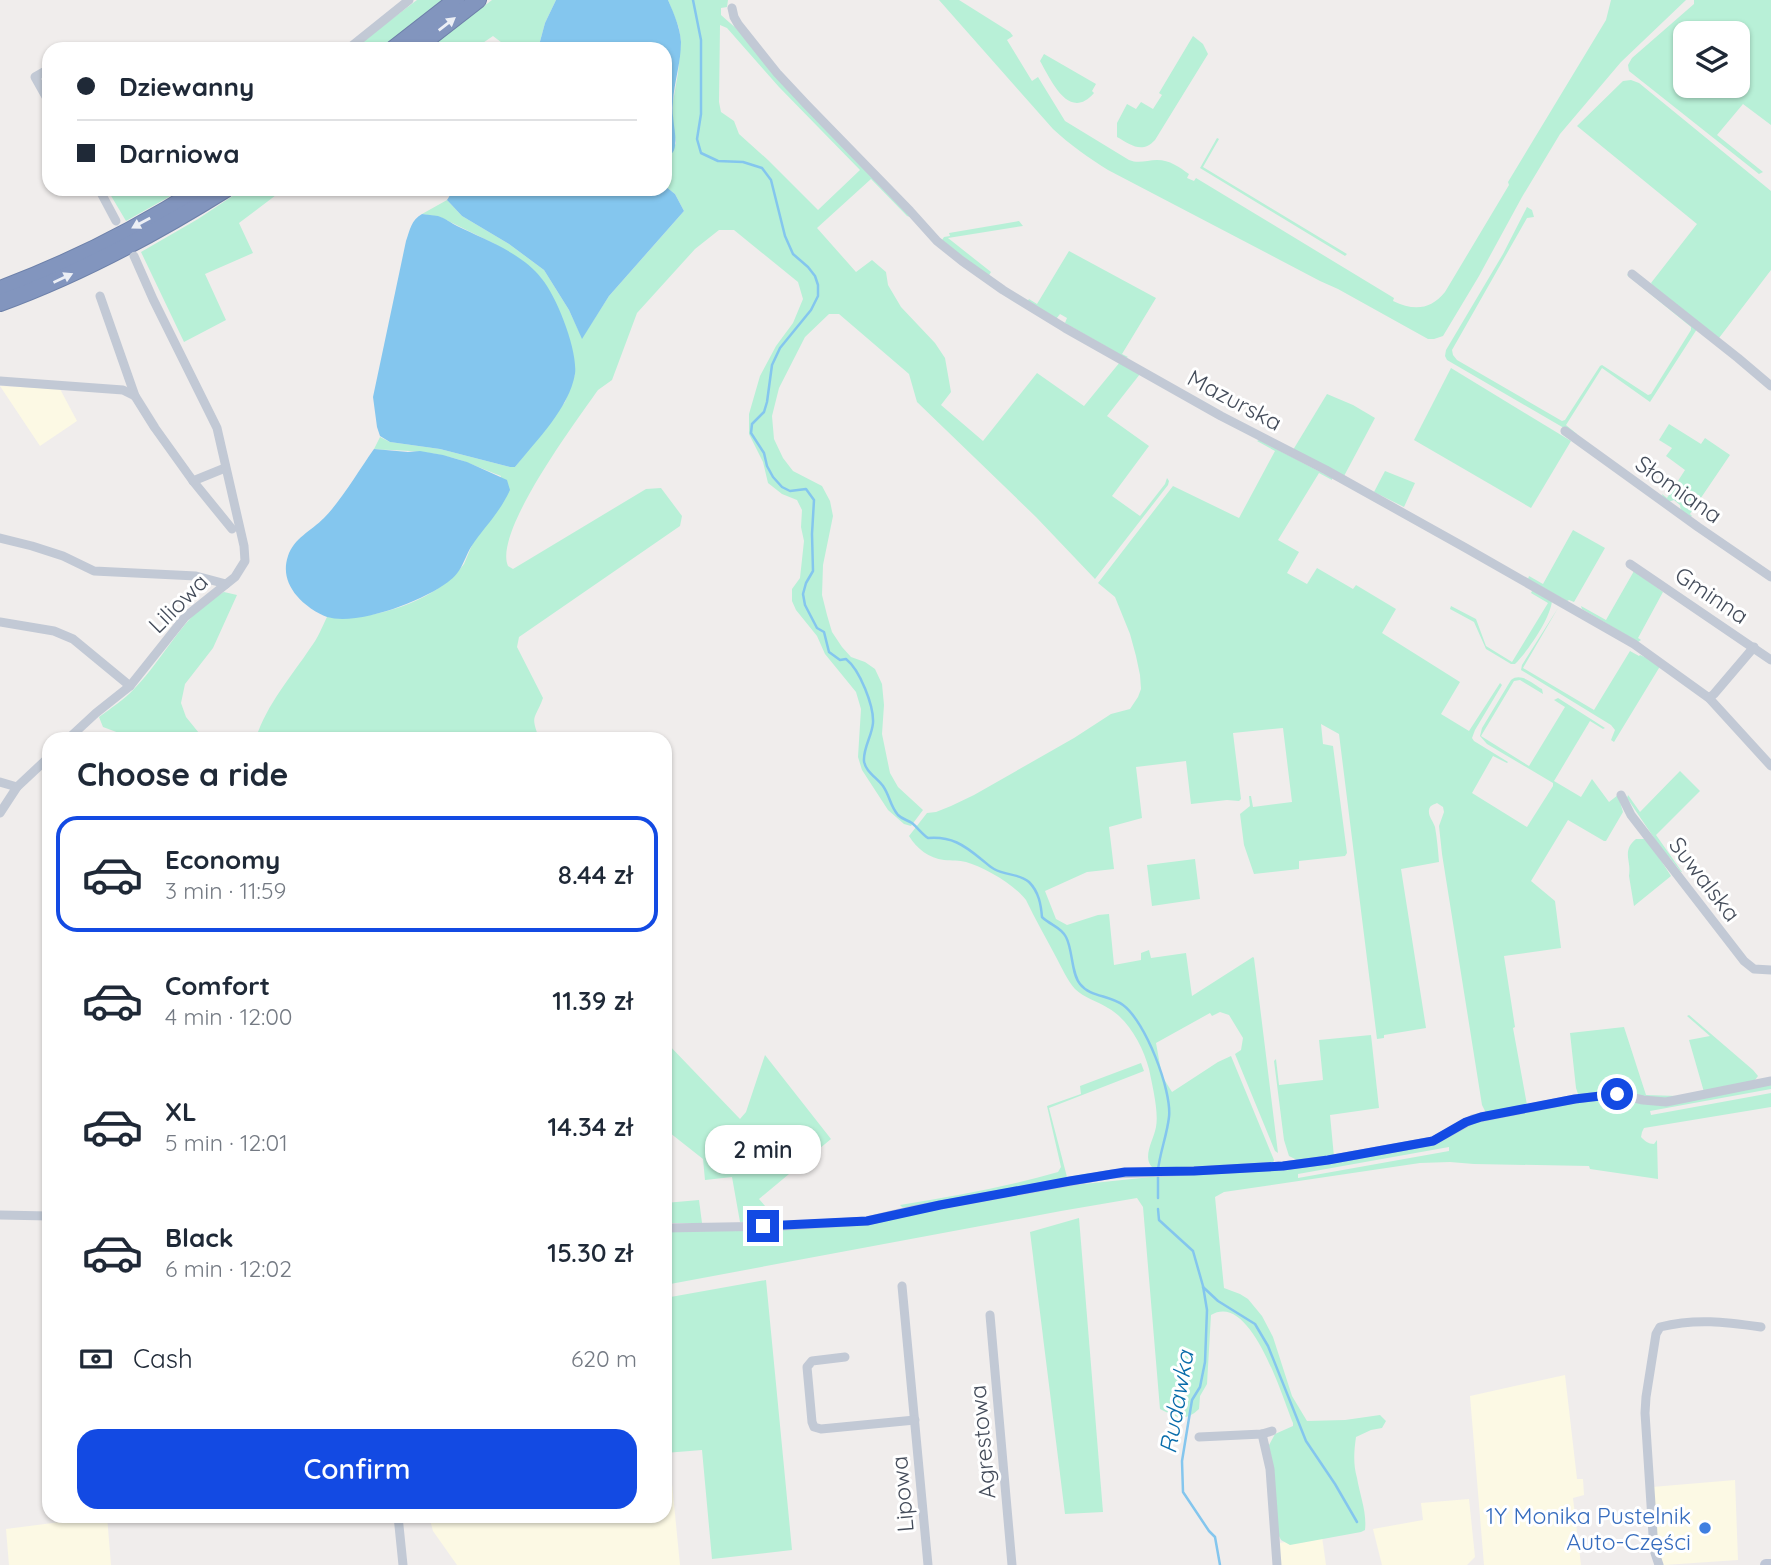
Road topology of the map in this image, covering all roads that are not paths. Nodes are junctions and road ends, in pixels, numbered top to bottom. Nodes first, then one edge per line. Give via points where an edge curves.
1 (409, 0) edge
2 (456, 0) edge
3 (478, 0) edge
4 (732, 8) dead end
5 (357, 42) edge
6 (402, 42) edge
7 (424, 42) edge
8 (42, 73) edge
9 (42, 90) edge
10 (103, 196) edge
11 (189, 196) edge
12 (215, 196) edge
13 (116, 221) dead end
14 (134, 256) dead end
15 (1632, 274) dead end
16 (0, 289) edge
17 (100, 296) dead end
18 (0, 303) edge
19 (0, 381) edge
20 (1771, 386) edge
21 (135, 396) junction
22 (1565, 431) dead end
23 (225, 468) junction
24 (193, 481) junction
25 (232, 529) dead end
26 (0, 538) edge
27 (1630, 564) dead end
28 (1771, 577) edge
29 (226, 583) junction
30 (0, 622) edge
31 (1754, 647) junction
32 (1771, 660) edge
33 (130, 686) junction
34 (1709, 698) junction
35 (75, 732) edge
36 (42, 763) edge
37 (1771, 766) edge
38 (0, 782) edge
39 (16, 787) junction
40 (1620, 795) dead end
41 (0, 813) edge
42 (1771, 971) edge
43 (1771, 1081) edge
44 (0, 1215) edge
45 (42, 1216) edge
46 (672, 1228) edge
47 (902, 1286) dead end
48 (990, 1315) dead end
49 (1761, 1327) dead end
50 (845, 1357) dead end
51 (915, 1420) junction
52 (1199, 1437) dead end
53 (399, 1523) edge
54 (403, 1565) edge
55 (928, 1565) edge
56 (1012, 1565) edge
57 (1277, 1565) edge
58 (1659, 1565) edge

1 - 5 street
2 - 6 highway
7 -> 3 highway
4 - 34 street, Mazurska via 738,24 798,96 937,241 978,273 1221,416 1623,637
8 - 9 street via 35,77
10 - 13 street
11 -> 16 highway via 103,244
18 -> 12 highway via 110,256
14 - 23 street, Liliowa via 216,428
15 - 20 street
17 - 21 street
19 - 21 street via 123,390
21 - 24 street
22 - 28 street, Słomiana
23 - 24 street
23 - 29 street, Liliowa via 245,553 242,568
24 - 25 street
26 - 29 street via 63,556 94,572 196,576
27 - 31 street, Gminna
29 - 33 street, Liliowa via 186,617
30 - 33 street via 73,639
31 - 32 street, Gminna
31 - 34 street
33 - 35 street, Liliowa
34 - 37 street, Mazurska
36 - 39 street
38 - 39 street
39 - 41 street
40 - 42 street, Suwalska via 1744,961 1754,969
43 - 46 street via 1666,1102 1617,1094 1575,1099 1474,1119 1433,1141 1328,1160 1125,1172 867,1221
44 - 45 street
47 - 51 street, Lipowa
48 - 56 street, Agrestowa
49 - 58 street via 1716,1321 1677,1323 1660,1327 1656,1334 1645,1413 1654,1550
50 - 51 street via 808,1363 814,1427
51 - 55 street, Lipowa
52 - 57 street via 1267,1433
53 - 54 street

